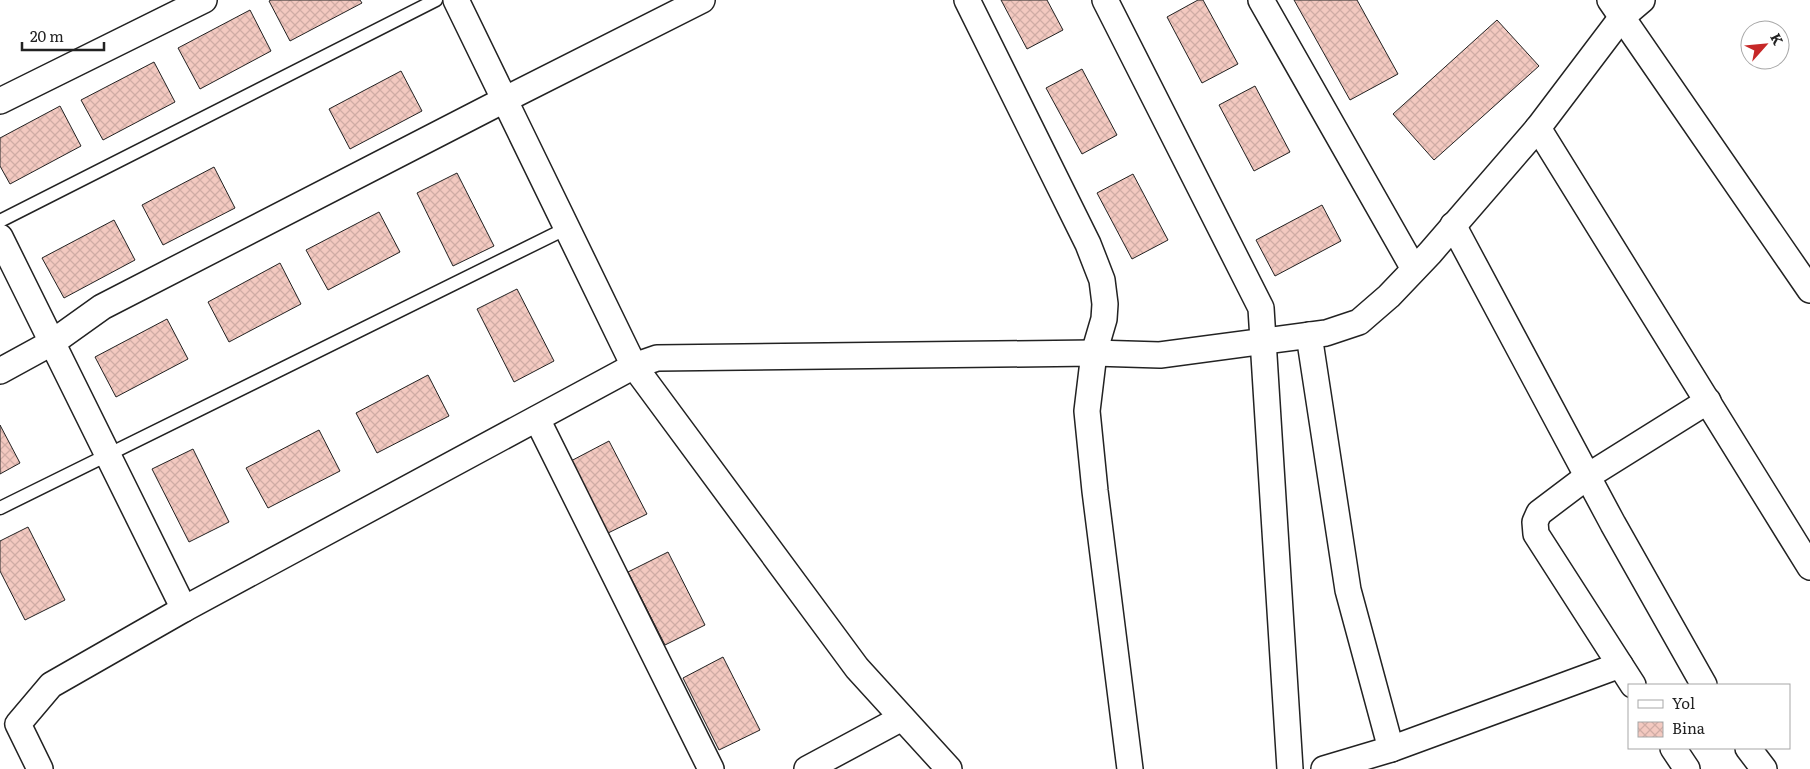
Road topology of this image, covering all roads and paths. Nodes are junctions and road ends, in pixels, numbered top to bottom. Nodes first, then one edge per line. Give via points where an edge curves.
1 (204, 0) edge
2 (436, 0) edge
3 (456, 0) edge
4 (702, 0) edge
5 (967, 0) edge
6 (1105, 0) edge
7 (1261, 0) edge
8 (1642, 0) edge
9 (1616, 8) edge
10 (504, 100) junction
11 (0, 101) edge
12 (1538, 128) junction
13 (0, 221) edge
14 (1453, 226) junction
15 (566, 228) junction
16 (0, 237) edge
17 (1414, 269) junction
18 (1810, 290) edge
19 (1309, 335) junction
20 (1264, 341) junction
21 (52, 342) junction
22 (1094, 353) junction
23 (634, 366) junction
24 (0, 371) edge
25 (1708, 401) junction
26 (536, 419) junction
27 (108, 454) junction
28 (1588, 476) junction
29 (0, 508) edge
30 (1810, 567) edge
31 (184, 609) junction
32 (1626, 675) edge
33 (1703, 684) edge
34 (902, 718) junction
35 (9, 722) edge
36 (1675, 749) edge
37 (1749, 749) edge
38 (1391, 750) junction
39 (40, 769) edge
40 (711, 769) edge
41 (807, 769) edge
42 (949, 769) edge
43 (1130, 769) edge
44 (1290, 769) edge
45 (1324, 769) edge
46 (1687, 769) edge
47 (1764, 769) edge

1 - 11 street
2 - 13 lane
3 - 10 street
4 - 10 street
5 - 22 street via 1088,244 1102,280 1104,319
6 - 20 street via 1261,308
7 - 17 street
8 - 9 street
9 - 12 street
9 - 18 street
10 - 15 street
10 - 21 street via 102,307
12 - 14 street
12 - 25 street
14 - 17 street
14 - 28 street
15 - 23 street
15 - 27 lane
16 - 21 street
17 - 19 street via 1359,322
19 - 20 street
19 - 38 street via 1348,590
20 - 22 street via 1160,355
20 - 44 street
21 - 24 street
21 - 27 street
22 - 23 street via 657,358
22 - 43 street via 1087,411
23 - 26 street
23 - 34 street via 857,668
25 - 28 street
25 - 30 street
26 - 31 street
26 - 40 street
27 - 29 lane
27 - 31 street
28 - 32 street via 1539,513 1534,528
28 - 33 street
31 - 35 street via 51,686
32 - 38 street
34 - 41 street
34 - 42 street
35 - 39 street
36 - 46 street
37 - 47 street
38 - 45 street

